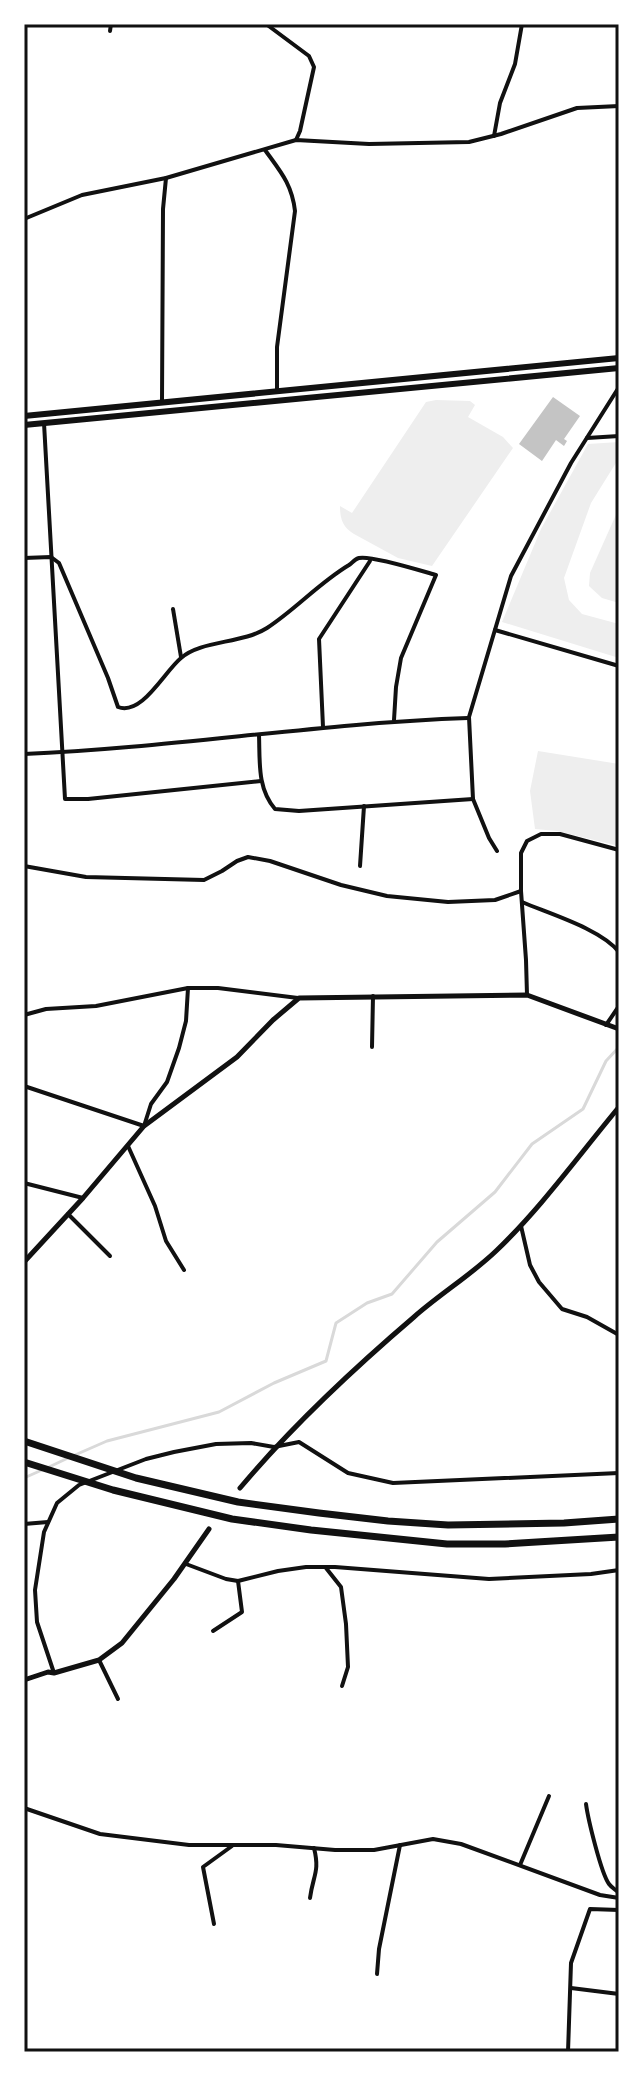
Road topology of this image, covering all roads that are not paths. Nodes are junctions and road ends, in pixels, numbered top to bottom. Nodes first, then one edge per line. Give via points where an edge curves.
1 (111, 24) edge
2 (266, 24) edge
3 (522, 24) edge
4 (110, 31) dead end
5 (619, 106) edge
6 (494, 136) junction
7 (296, 140) junction
8 (265, 150) junction
9 (166, 178) junction
10 (24, 219) edge
11 (619, 358) edge
12 (619, 368) edge
13 (619, 387) edge
14 (277, 391) junction
15 (162, 402) junction
16 (24, 416) edge
17 (44, 423) junction
18 (24, 425) edge
19 (619, 436) edge
20 (587, 438) junction
21 (51, 557) junction
22 (24, 558) edge
23 (370, 559) junction
24 (173, 609) dead end
25 (495, 630) junction
26 (181, 657) junction
27 (619, 666) edge
28 (469, 717) junction
29 (394, 720) junction
30 (323, 727) junction
31 (259, 735) junction
32 (62, 753) junction
33 (24, 754) edge
34 (261, 781) junction
35 (473, 799) junction
36 (364, 806) junction
37 (619, 850) edge
38 (497, 851) dead end
39 (24, 866) edge
40 (360, 866) dead end
41 (521, 891) junction
42 (522, 902) junction
43 (619, 952) edge
44 (188, 988) junction
45 (527, 995) junction
46 (373, 996) junction
47 (299, 998) junction
48 (619, 1006) edge
49 (24, 1015) edge
50 (606, 1025) junction
51 (619, 1029) edge
52 (372, 1047) dead end
53 (24, 1086) edge
54 (619, 1107) edge
55 (144, 1126) junction
56 (128, 1146) junction
57 (24, 1183) edge
58 (83, 1198) junction
59 (68, 1214) junction
60 (521, 1226) junction
61 (110, 1256) dead end
62 (24, 1262) edge
63 (184, 1270) dead end
64 (619, 1335) edge
65 (27, 1442) edge
66 (274, 1447) junction
67 (24, 1462) edge
68 (619, 1473) edge
69 (240, 1488) dead end
70 (619, 1519) edge
71 (48, 1522) junction
72 (24, 1524) edge
73 (209, 1529) dead end
74 (619, 1537) edge
75 (186, 1564) junction
76 (326, 1568) junction
77 (619, 1570) edge
78 (238, 1581) junction
79 (213, 1631) dead end
80 (99, 1660) junction
81 (54, 1673) junction
82 (24, 1680) edge
83 (342, 1686) dead end
84 (118, 1699) dead end
85 (549, 1796) dead end
86 (586, 1804) dead end
87 (24, 1808) edge
88 (234, 1845) junction
89 (400, 1845) junction
90 (314, 1848) junction
91 (520, 1865) junction
92 (619, 1895) edge
93 (310, 1898) dead end
94 (619, 1910) edge
95 (214, 1924) dead end
96 (377, 1974) dead end
97 (571, 1988) junction
98 (619, 1994) edge
99 (569, 2052) edge

1 - 4 street
2 - 7 street via 309,56 314,67
3 - 6 street
5 - 6 street via 577,108
6 - 7 street via 425,143
7 - 8 street
8 - 9 street
8 - 14 street via 288,182 295,211 277,347
9 - 10 street via 82,195
9 - 15 street
11 - 14 main road
12 - 17 main road
13 - 20 street
14 - 15 main road
15 - 16 main road
17 - 18 main road
17 - 21 street
19 - 20 street
20 - 25 street via 511,576
21 - 22 street
21 - 26 street via 59,563 118,707 135,706
21 - 32 street
23 - 26 street via 359,558 338,571 263,630
23 - 29 street via 436,575 401,658
23 - 30 street via 319,639
24 - 26 street
25 - 27 street
25 - 28 street
28 - 29 street
28 - 35 street
29 - 30 street
30 - 31 street
31 - 32 street
31 - 34 street
32 - 33 street
32 - 34 street via 65,799
34 - 36 street via 275,809
35 - 36 street
35 - 38 street
36 - 40 street
37 - 41 street via 541,834 527,841 521,853
39 - 41 street via 86,877 204,880 248,857 387,896 448,902 495,900
41 - 42 street
42 - 43 street via 599,934
42 - 45 street
44 - 47 street
44 - 49 street
44 - 55 street via 179,1048
45 - 46 street
45 - 50 street
46 - 47 street
46 - 52 street
47 - 55 street via 237,1057
48 - 50 street
50 - 51 street
53 - 55 street
54 - 60 street
55 - 56 street
56 - 58 street
56 - 63 street via 166,1241
57 - 58 street
58 - 59 street
59 - 61 street
59 - 62 street
60 - 64 street via 530,1265 562,1309
60 - 66 street via 415,1315
65 - 70 highway via 136,1478 238,1502 448,1525
66 - 68 street via 299,1442 348,1473 393,1483
66 - 69 street
66 - 71 street via 216,1444 146,1459 79,1485 57,1503
67 - 74 highway via 232,1519 387,1539 505,1544
71 - 72 street
71 - 81 street via 36,1602
73 - 75 street
75 - 78 street
75 - 80 street via 122,1643
76 - 77 street via 489,1579
76 - 78 street via 278,1571
76 - 83 street via 341,1587 348,1667
78 - 79 street via 242,1612
80 - 81 street
80 - 84 street
81 - 82 street
85 - 91 street
86 - 92 street via 602,1865
87 - 88 street via 100,1834
88 - 90 street
88 - 95 street via 203,1867
89 - 90 street via 374,1850
89 - 91 street via 433,1839
89 - 96 street
90 - 93 street via 318,1871
91 - 92 street via 600,1895
94 - 97 street via 590,1909 571,1963
97 - 98 street
97 - 99 street

